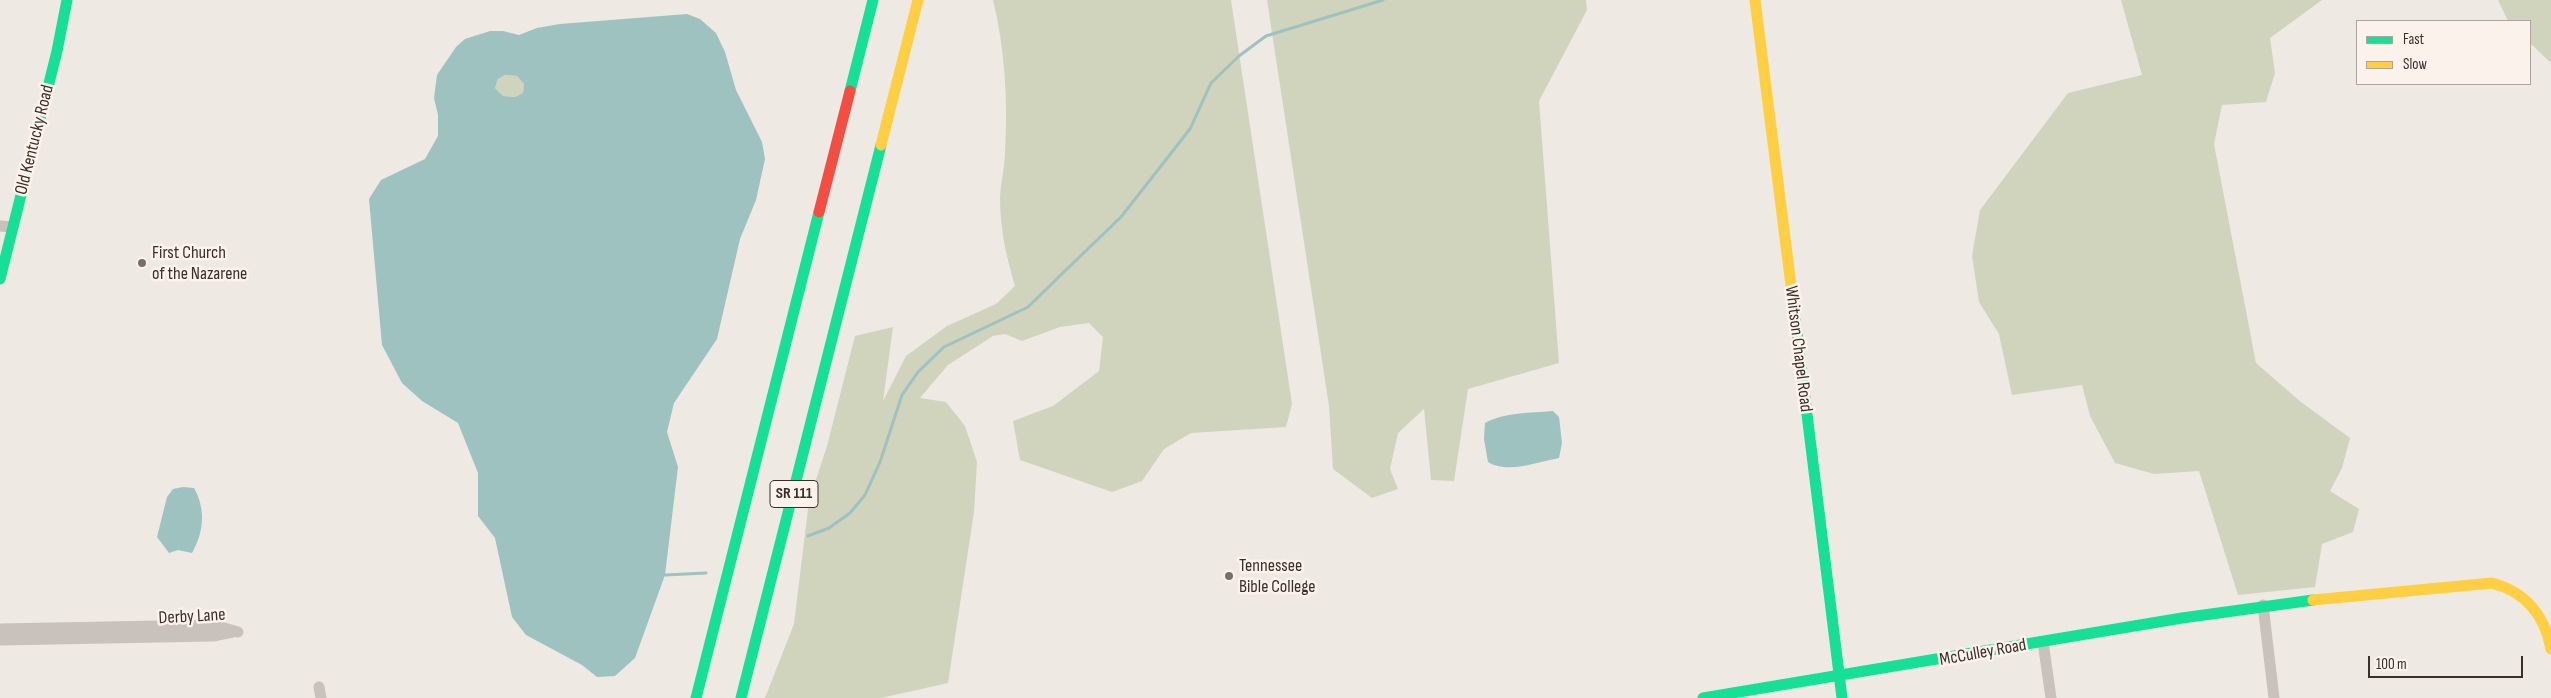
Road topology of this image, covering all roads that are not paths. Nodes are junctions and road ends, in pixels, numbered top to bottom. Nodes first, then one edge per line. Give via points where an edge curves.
1 (67, 0) edge
2 (873, 0) edge
3 (918, 0) edge
4 (1755, 0) edge
5 (0, 226) edge
6 (13, 227) junction
7 (0, 279) edge
8 (2263, 605) junction
9 (0, 629) edge
10 (0, 640) edge
11 (2043, 642) junction
12 (2551, 649) edge
13 (1839, 678) junction
14 (696, 698) edge
15 (741, 698) edge
16 (1703, 698) edge
17 (1842, 698) edge
18 (2051, 698) edge
19 (2274, 698) edge

1 - 6 main road, Old Kentucky Road
2 - 14 main road, SR 111
3 - 15 main road, SR 111
4 - 13 main road, Whitson Chapel Road
5 - 6 street
6 - 7 main road, Old Kentucky Road
8 - 11 main road, McCulley Road
8 - 12 main road, McCulley Road via 2418,588 2494,584 2508,588 2535,607 2544,621
8 - 19 street
9 - 10 street, Derby Lane via 214,625 238,632 213,636
11 - 13 main road, McCulley Road
11 - 18 street
13 - 16 main road, McCulley Road
13 - 17 main road, Whitson Chapel Road

